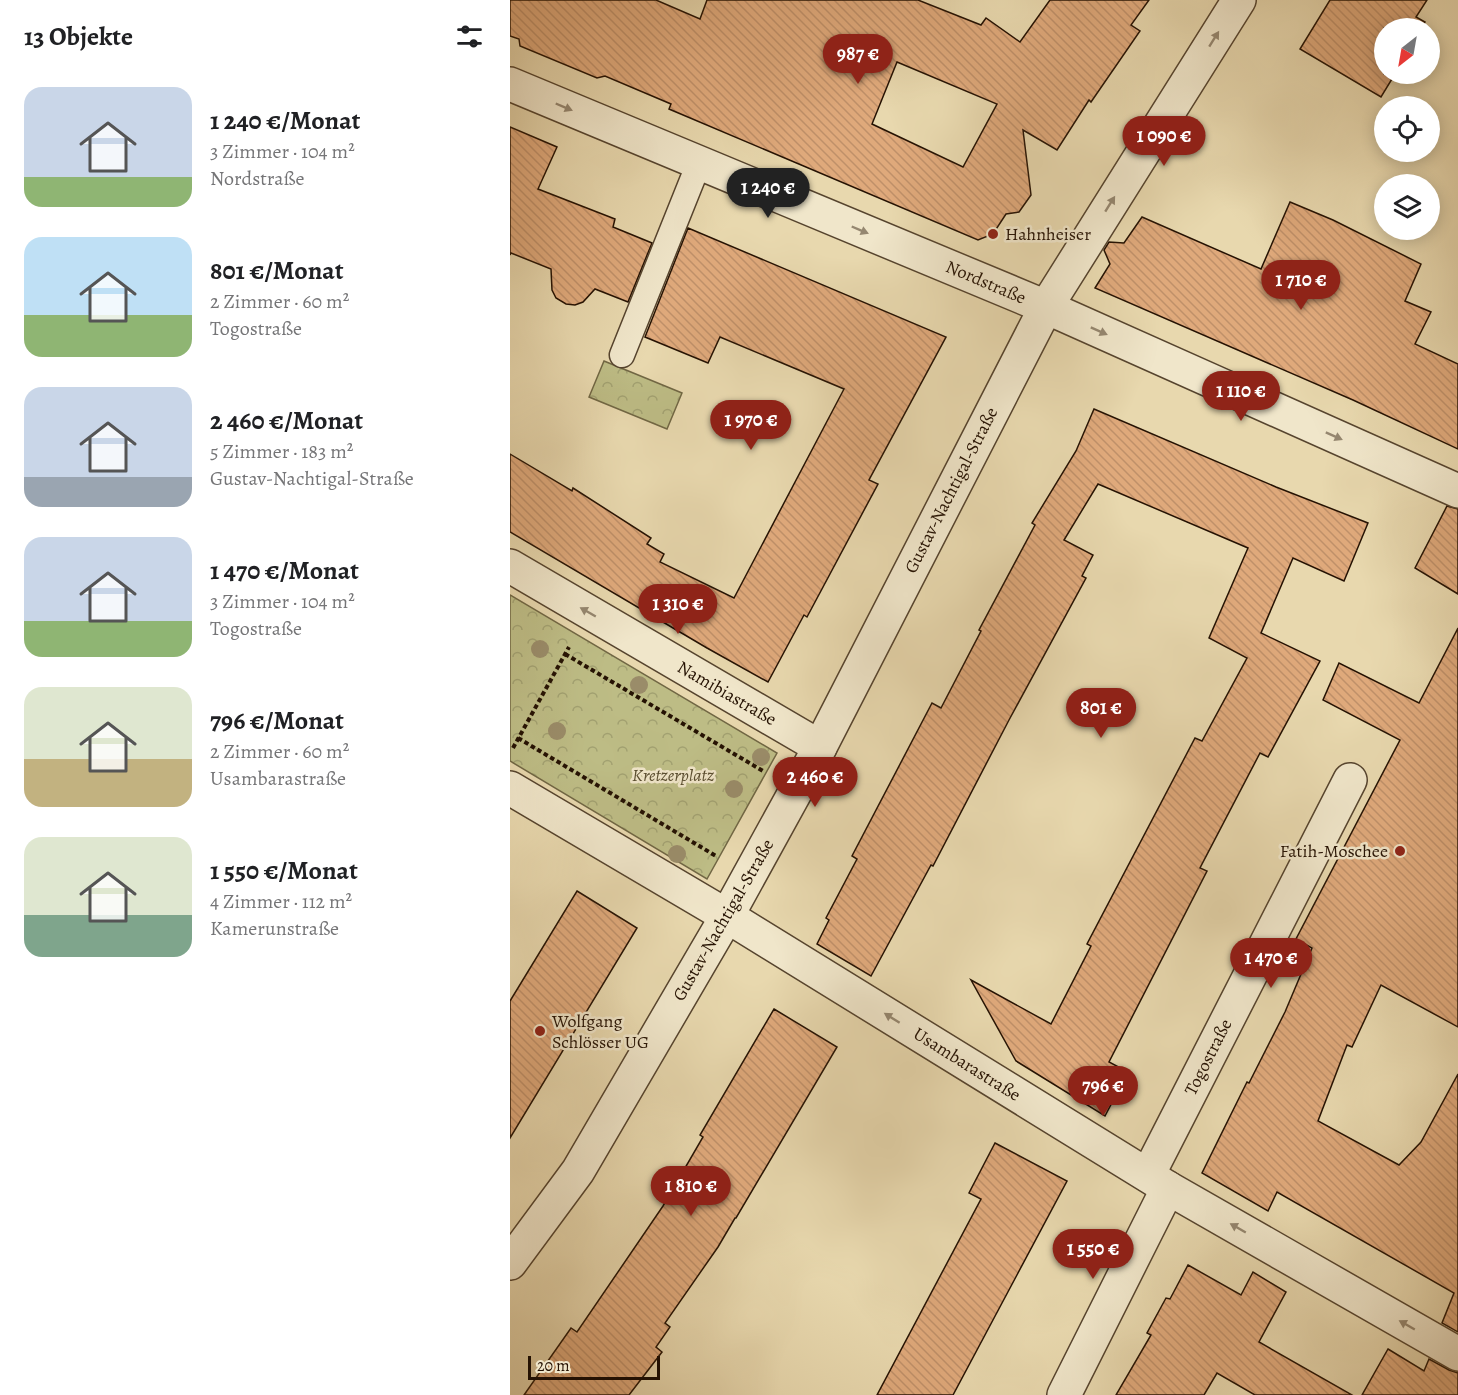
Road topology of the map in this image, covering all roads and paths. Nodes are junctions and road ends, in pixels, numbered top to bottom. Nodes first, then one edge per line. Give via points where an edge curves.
1 (1239, 0) edge
2 (510, 84) edge
3 (699, 163) junction
4 (1046, 307) junction
5 (622, 355) dead end
6 (1458, 491) edge
7 (510, 566) edge
8 (592, 614) junction
9 (565, 654) junction
10 (518, 738) junction
11 (820, 747) junction
12 (510, 753) edge
13 (1350, 780) dead end
14 (510, 788) edge
15 (796, 790) junction
16 (749, 876) junction
17 (727, 916) junction
18 (1158, 1181) junction
19 (510, 1263) edge
20 (1458, 1354) edge
21 (1064, 1395) edge

4 -> 1 street, Gustav-Nachtigal-Straße
2 -> 3 street, Nordstraße
3 -> 4 street, Nordstraße
3 - 5 lane
4 -> 6 street, Nordstraße
4 - 11 street, Gustav-Nachtigal-Straße
8 -> 7 street, Namibiastraße
8 - 9 path
8 - 11 street, Namibiastraße
9 - 10 path
9 - 15 path
10 - 12 path
10 - 16 path
11 - 15 street, Gustav-Nachtigal-Straße
13 - 18 street, Togostraße
14 - 17 street, Usambarastraße
15 - 16 street, Gustav-Nachtigal-Straße
16 - 17 street, Gustav-Nachtigal-Straße
18 -> 17 street, Usambarastraße
17 - 19 street, Gustav-Nachtigal-Straße via 578,1171
20 -> 18 street, Usambarastraße
18 - 21 street, Togostraße

